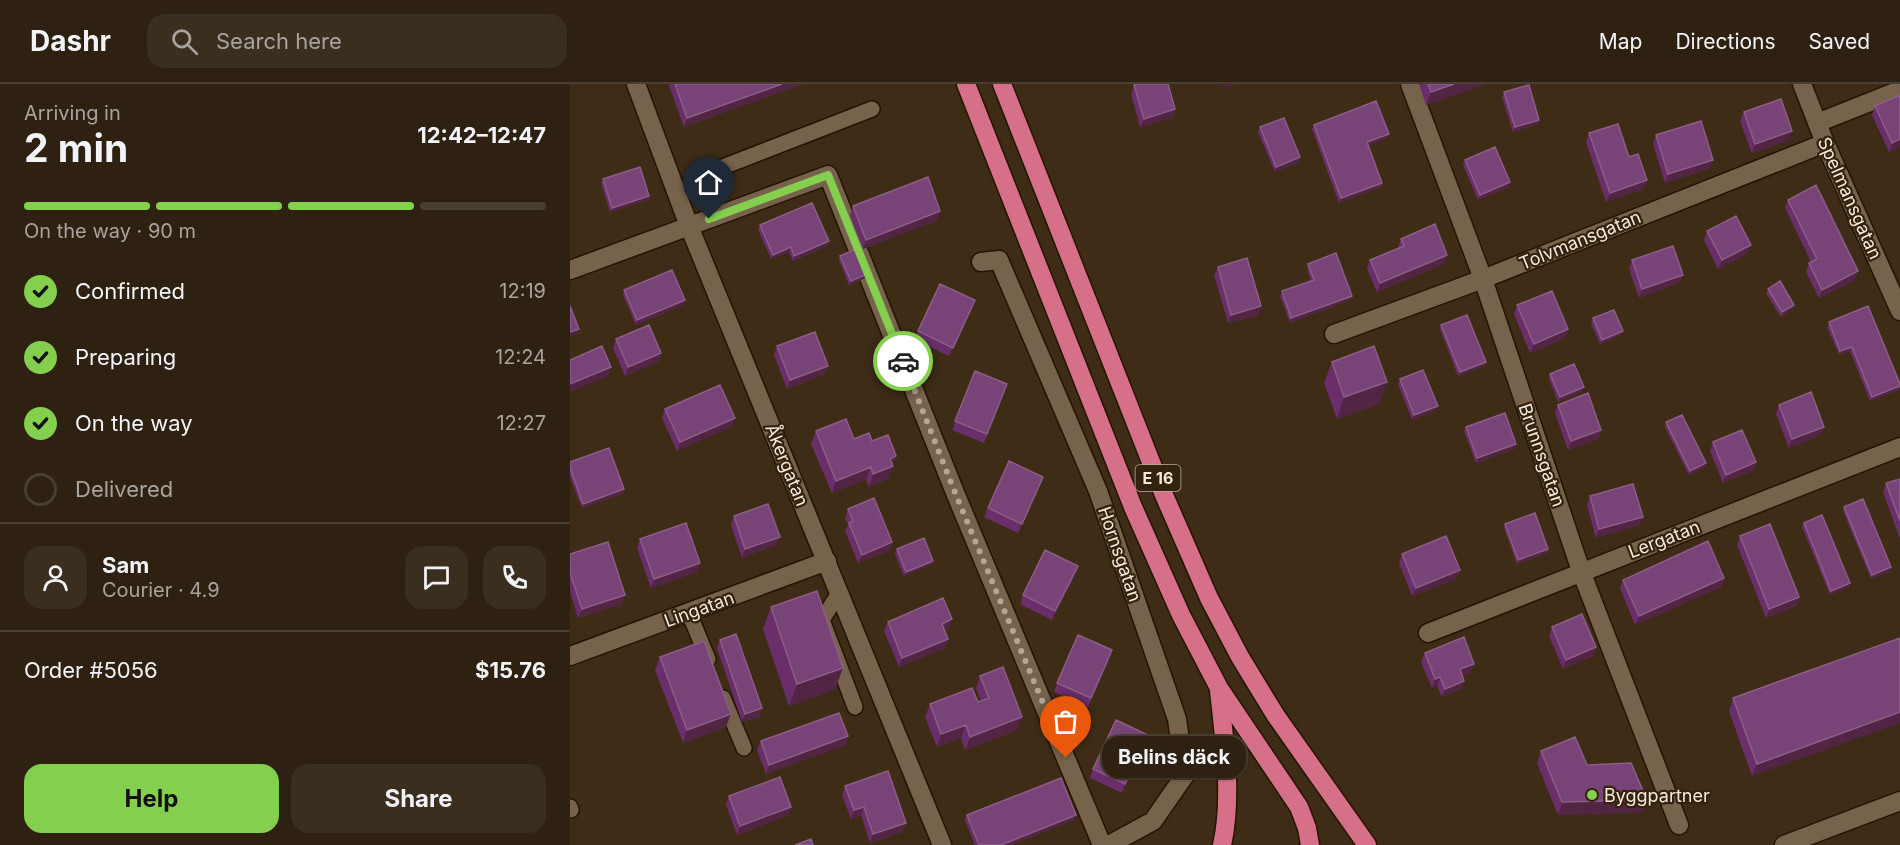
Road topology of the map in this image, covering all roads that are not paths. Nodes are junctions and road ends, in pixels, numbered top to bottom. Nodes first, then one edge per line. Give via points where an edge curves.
1 (636, 84) edge
2 (966, 84) edge
3 (1002, 84) edge
4 (1410, 84) edge
5 (1802, 84) edge
6 (1900, 90) edge
7 (872, 110) dead end
8 (1817, 123) junction
9 (1825, 143) junction
10 (715, 170) dead end
11 (689, 226) junction
12 (981, 262) dead end
13 (570, 270) edge
14 (1483, 279) junction
15 (1900, 311) edge
16 (1334, 334) dead end
17 (1900, 447) edge
18 (827, 561) junction
19 (1581, 571) junction
20 (839, 592) junction
21 (689, 613) junction
22 (1428, 633) dead end
23 (570, 656) edge
24 (1219, 688) junction
25 (855, 706) dead end
26 (744, 748) dead end
27 (1900, 801) edge
28 (1679, 825) dead end
29 (942, 845) edge
30 (1102, 845) edge
31 (1109, 845) edge
32 (1222, 845) edge
33 (1310, 845) edge
34 (1367, 845) edge
35 (1784, 845) edge

1 - 11 street, Åkergatan
2 - 24 highway, E 16 via 1133,507
3 - 34 highway, E 16 via 1164,495 1209,598 1276,716
4 - 14 street, Brunnsgatan
5 - 8 street, Spelmansgatan
6 - 8 street
7 - 10 lane
8 - 9 street, Spelmansgatan
9 - 14 street, Tolvmansgatan
9 - 15 street, Spelmansgatan
11 - 13 street
11 - 18 street, Åkergatan
11 - 30 street via 828,175
12 - 31 street, Hornsgatan via 999,260 1098,490 1177,719 1185,775 1153,821
14 - 16 street, Tolvmansgatan
14 - 19 street, Brunnsgatan
17 - 19 street, Lergatan
18 - 20 street, Åkergatan
18 - 21 street, Lingatan
19 - 22 street, Lergatan
19 - 28 street, Brunnsgatan
20 - 25 lane via 822,620
20 - 29 street, Åkergatan
21 - 23 street, Lingatan
21 - 26 lane
24 - 32 highway via 1226,801
24 - 33 highway, E 16 via 1299,807
27 - 35 street

